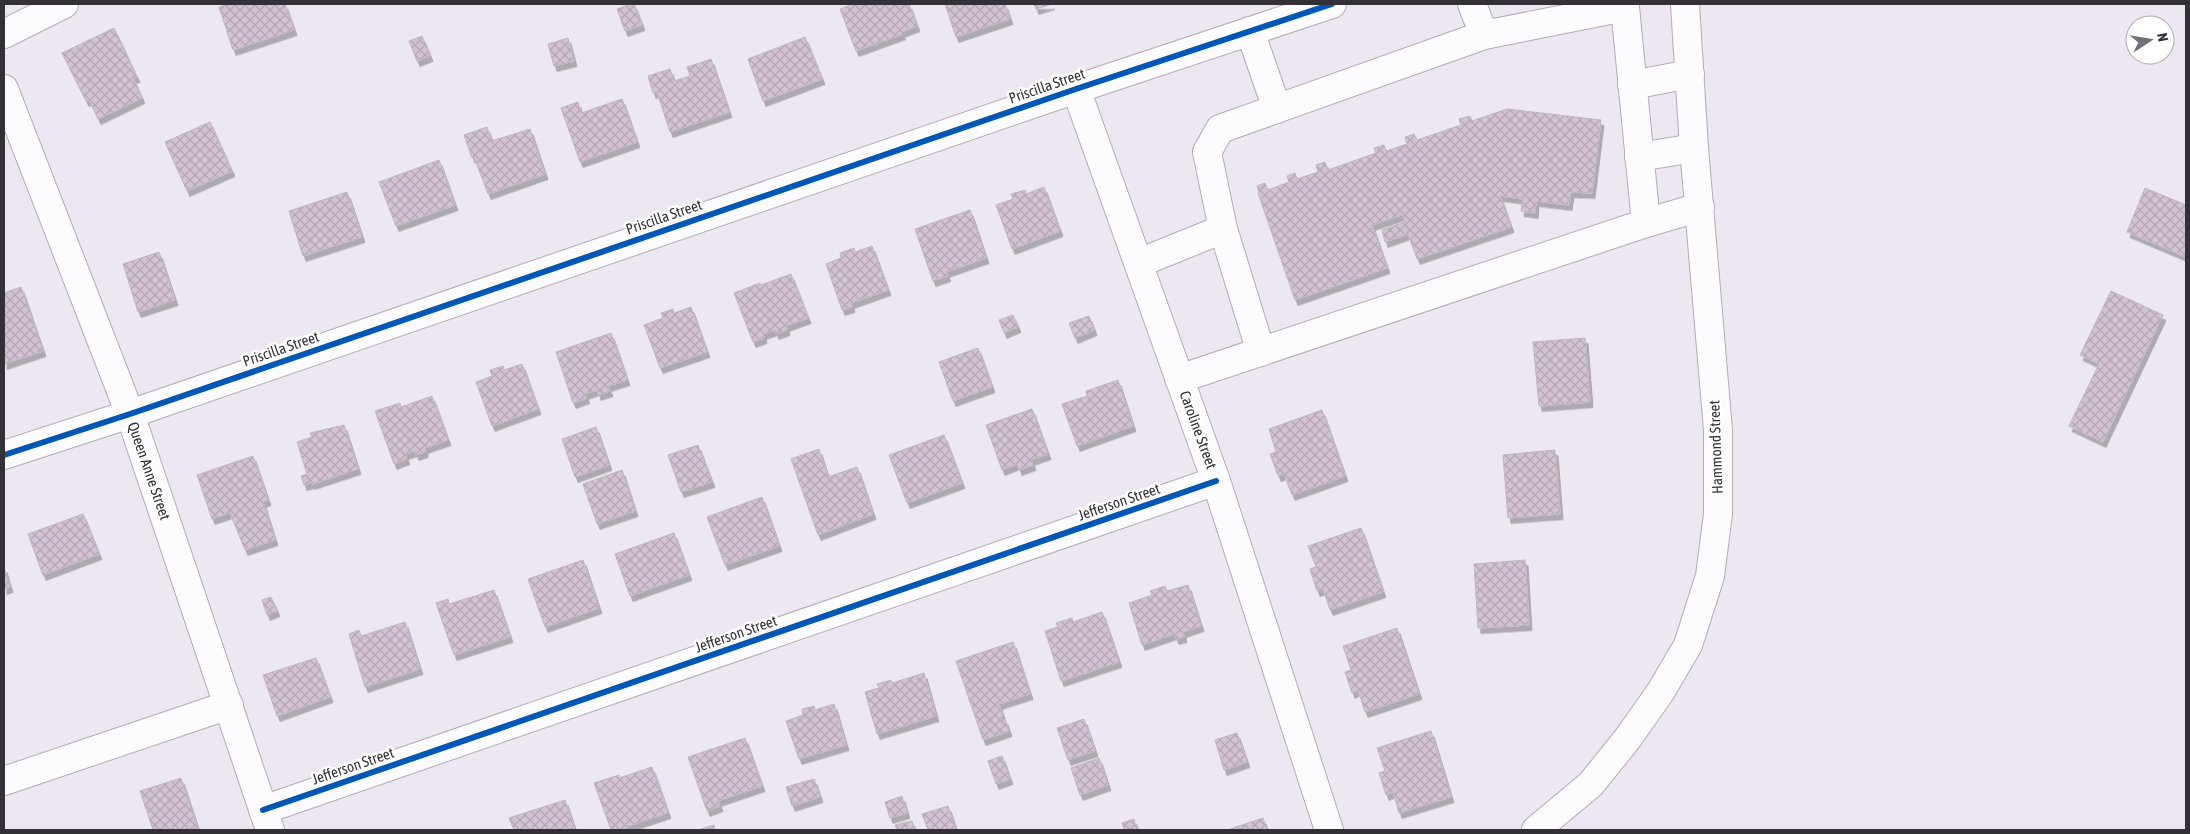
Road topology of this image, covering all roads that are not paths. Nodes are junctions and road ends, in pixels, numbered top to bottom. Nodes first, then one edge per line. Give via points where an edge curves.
1 (64, 4) edge
2 (1332, 4) edge
3 (1472, 4) edge
4 (1685, 4) edge
5 (1633, 5) edge
6 (1250, 31) junction
7 (4, 34) edge
8 (1484, 35) junction
9 (1690, 74) junction
10 (1632, 85) junction
11 (4, 89) edge
12 (1076, 89) junction
13 (1277, 109) junction
14 (1694, 148) junction
15 (1639, 157) junction
16 (1700, 208) junction
17 (1646, 223) junction
18 (1223, 228) junction
19 (1138, 263) junction
20 (1261, 352) junction
21 (1179, 378) junction
22 (130, 414) junction
23 (4, 455) edge
24 (1216, 481) junction
25 (229, 705) junction
26 (4, 781) edge
27 (266, 820) edge
28 (1329, 830) edge
29 (1536, 830) edge

1 - 7 street
2 - 6 street, Priscilla Street
3 - 8 street
4 - 9 street, Hammond Street
5 - 8 street
5 - 10 street
6 - 12 street, Priscilla Street
6 - 13 street
8 - 13 street
9 - 10 street
9 - 14 street, Hammond Street
10 - 15 street
11 - 22 street, Queen Anne Street
12 - 19 street, Caroline Street
12 - 22 street, Priscilla Street
13 - 18 street via 1220,129 1207,152
14 - 15 street
14 - 16 street, Hammond Street
15 - 17 street
16 - 17 street
16 - 29 street, Hammond Street via 1718,430 1718,514 1710,576 1688,645 1655,699 1590,784
17 - 20 street
18 - 19 street
18 - 20 street
19 - 21 street, Caroline Street
20 - 21 street
21 - 24 street, Caroline Street
22 - 23 street, Priscilla Street
22 - 25 street, Queen Anne Street
24 - 27 street, Jefferson Street
24 - 28 street, Caroline Street
25 - 26 street
25 - 27 street, Queen Anne Street

